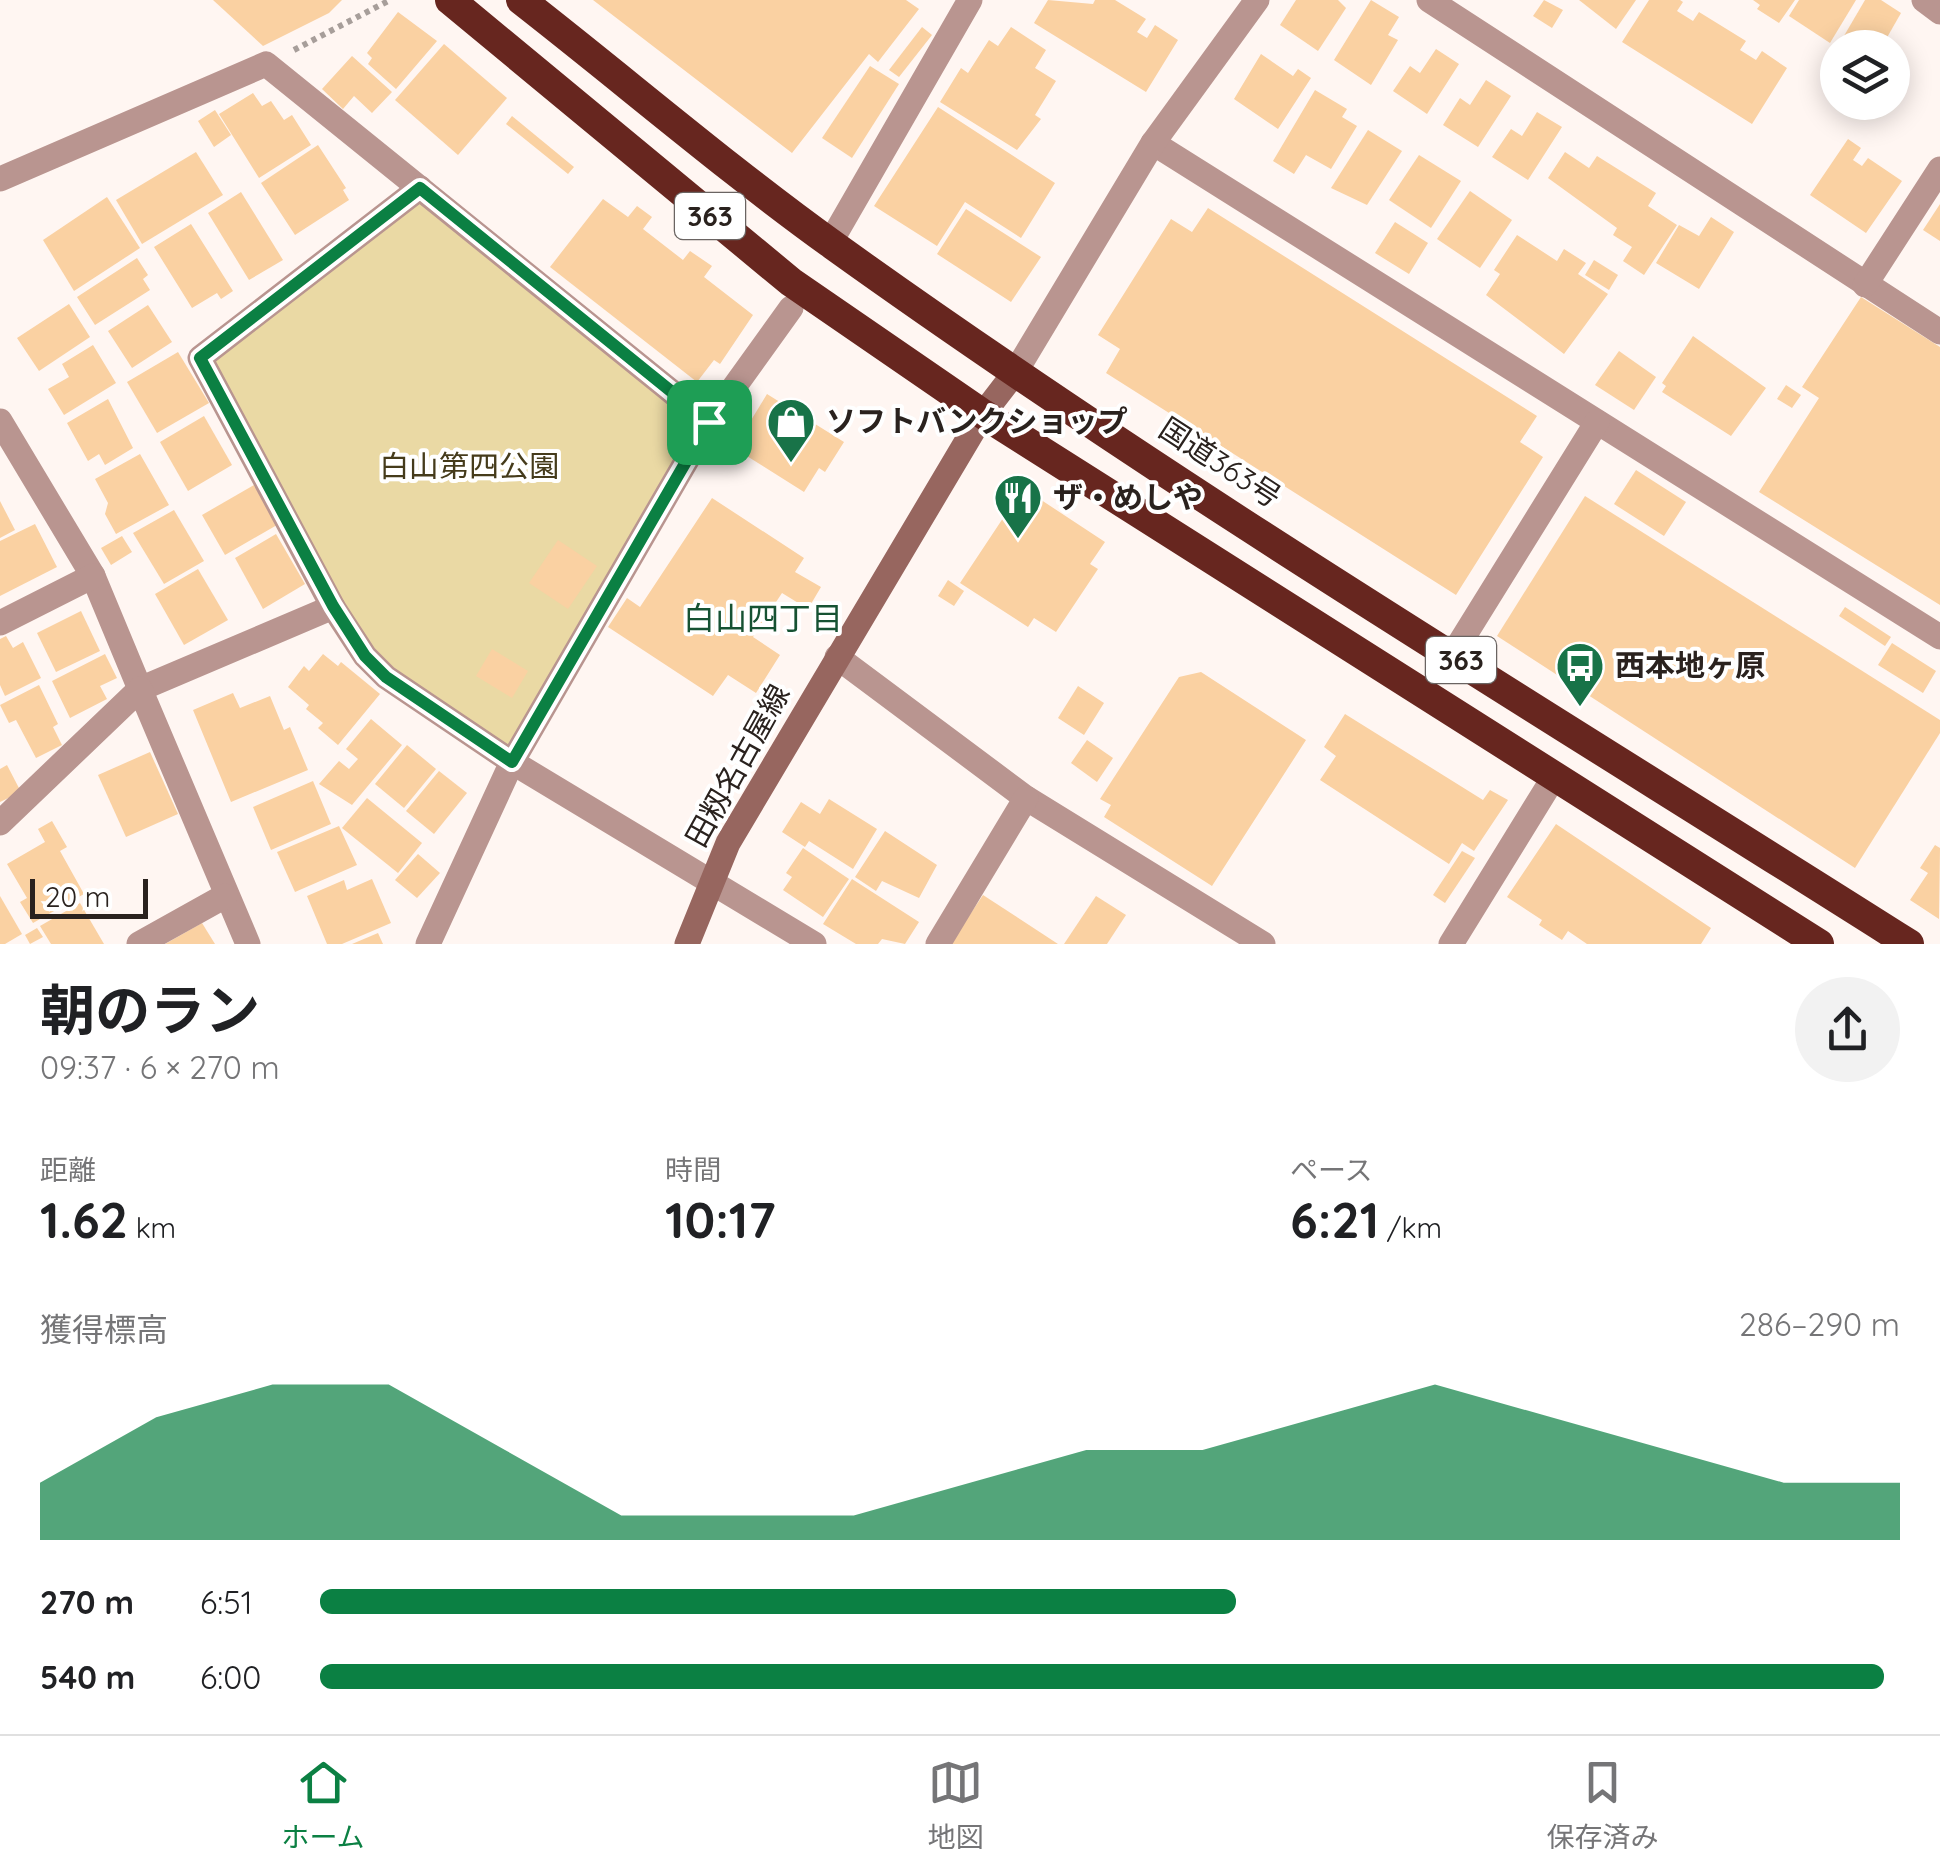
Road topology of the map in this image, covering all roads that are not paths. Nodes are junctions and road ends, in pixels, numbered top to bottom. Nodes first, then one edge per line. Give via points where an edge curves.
1 (450, 0) edge
2 (520, 0) edge
3 (970, 0) edge
4 (1257, 0) edge
5 (1429, 0) edge
6 (1924, 0) edge
7 (1940, 12) edge
8 (1153, 143) junction
9 (1940, 170) edge
10 (0, 179) edge
11 (420, 188) junction
12 (830, 243) junction
13 (1865, 286) junction
14 (792, 308) dead end
15 (1940, 332) edge
16 (1016, 371) junction
17 (984, 414) junction
18 (0, 421) edge
19 (709, 422) junction
20 (1596, 422) junction
21 (93, 576) junction
22 (333, 606) junction
23 (0, 623) edge
24 (1940, 637) edge
25 (1453, 654) junction
26 (837, 657) junction
27 (140, 690) junction
28 (512, 762) junction
29 (1554, 778) junction
30 (1026, 798) junction
31 (0, 822) edge
32 (713, 880) junction
33 (226, 896) junction
34 (139, 944) edge
35 (248, 944) edge
36 (428, 944) edge
37 (687, 944) edge
38 (814, 944) edge
39 (938, 944) edge
40 (1264, 944) edge
41 (1451, 944) edge
42 (1820, 944) edge
43 (1909, 944) edge

1 - 17 highway, 363 via 791,282
2 - 12 highway, 国道363号 / 363
3 - 12 street
4 - 8 street
5 - 13 street
6 - 7 street
8 - 16 street
8 - 20 street
9 - 13 street
10 - 11 street via 266,64
11 - 19 street
11 - 22 street via 200,358
12 - 16 highway, 国道363号 / 363
13 - 15 street
14 - 19 street
16 - 17 main road, 田籾名古屋線
16 - 25 highway, 国道363号 / 363
17 - 26 main road, 田籾名古屋線
17 - 29 highway, 363
18 - 21 street
19 - 28 street
20 - 24 street
20 - 25 street
21 - 23 street
21 - 27 street
22 - 27 street
22 - 28 street via 386,677
25 - 43 highway, 国道363号 / 363
26 - 30 street
26 - 32 main road, 田籾名古屋線
27 - 31 street
27 - 33 street
28 - 32 street
28 - 36 street
29 - 41 street
29 - 42 highway, 363
30 - 39 street
30 - 40 street
32 - 37 main road, 田籾名古屋線
32 - 38 street
33 - 34 street
33 - 35 street

